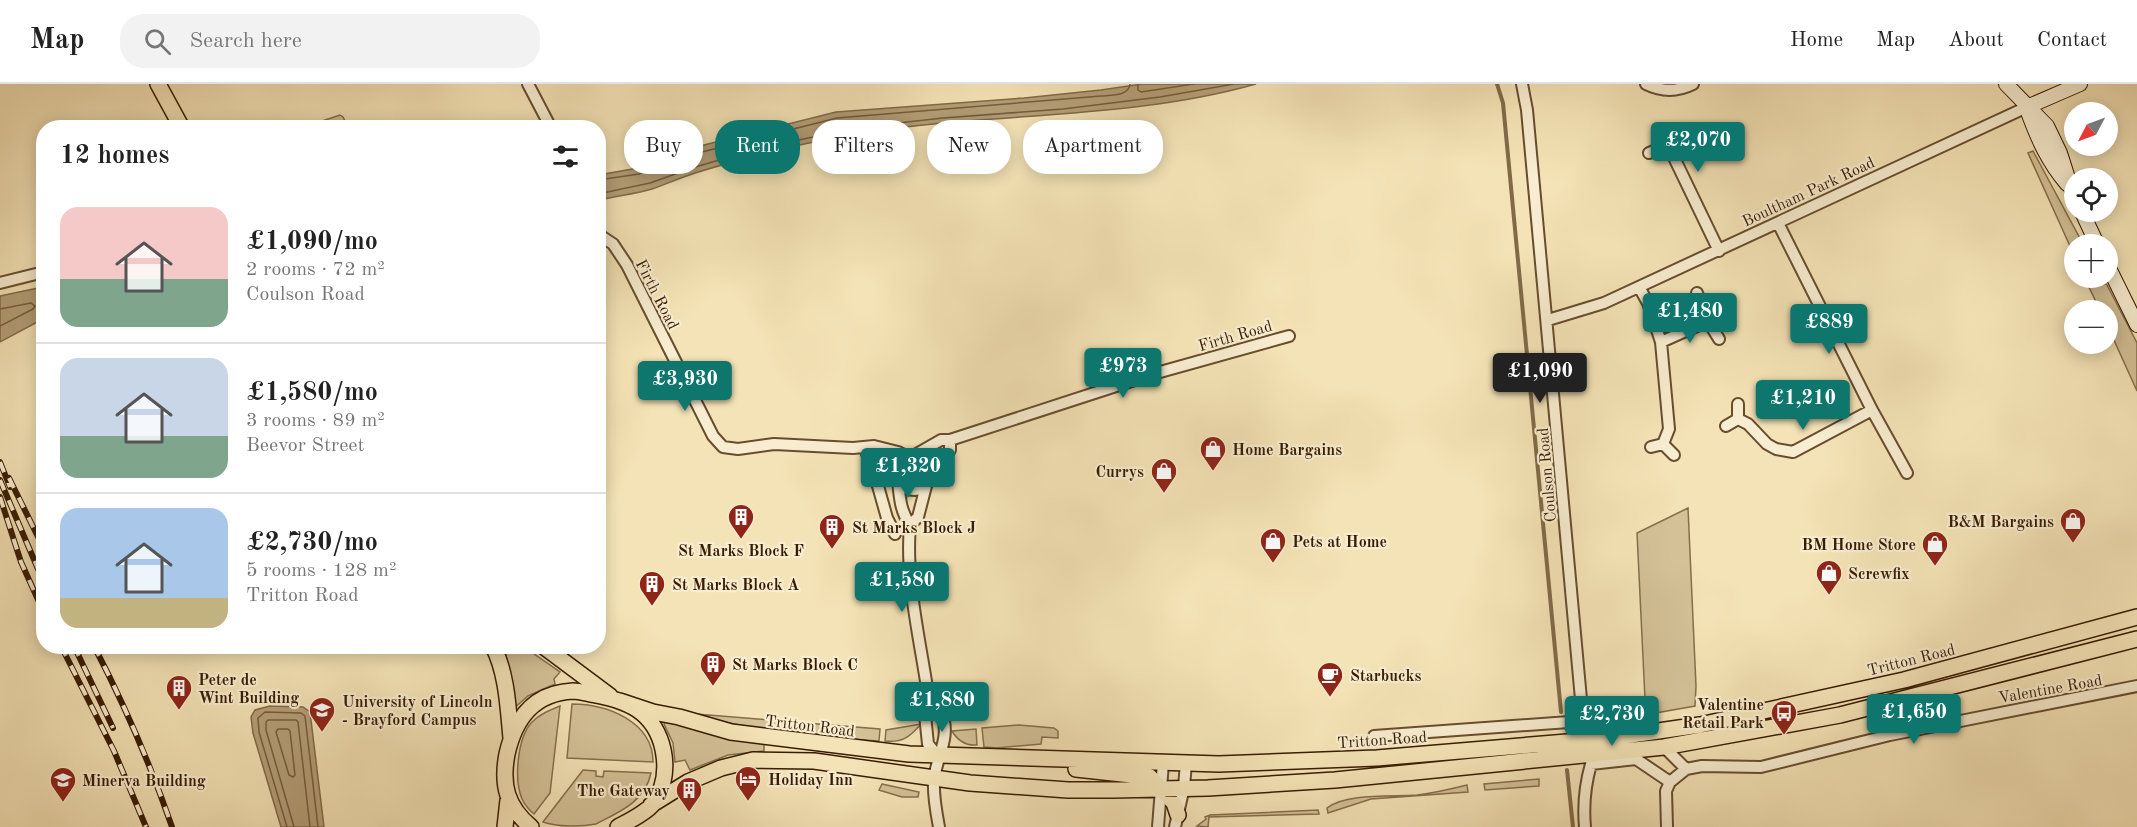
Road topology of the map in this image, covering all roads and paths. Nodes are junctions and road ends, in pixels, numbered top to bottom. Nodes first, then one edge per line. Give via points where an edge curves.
1 (158, 84) edge
2 (528, 84) edge
3 (1522, 84) edge
4 (1646, 84) edge
5 (1693, 84) edge
6 (2006, 84) edge
7 (2080, 84) edge
8 (2027, 107) junction
9 (178, 120) edge
10 (547, 120) edge
11 (1650, 153) dead end
12 (2064, 180) edge
13 (1778, 223) junction
14 (606, 239) edge
15 (1719, 250) junction
16 (36, 274) edge
17 (0, 283) edge
18 (2118, 286) edge
19 (1639, 287) junction
20 (1697, 294) dead end
21 (1548, 320) junction
22 (1708, 321) junction
23 (2137, 325) edge
24 (1289, 336) dead end
25 (1719, 339) dead end
26 (1661, 342) junction
27 (1738, 404) dead end
28 (1872, 410) junction
29 (1738, 419) junction
30 (1726, 426) dead end
31 (950, 440) junction
32 (1663, 444) junction
33 (1651, 447) dead end
34 (853, 448) junction
35 (869, 454) junction
36 (1674, 455) dead end
37 (910, 456) junction
38 (1907, 473) dead end
39 (931, 474) junction
40 (897, 478) junction
41 (926, 486) junction
42 (910, 525) junction
43 (895, 534) dead end
44 (2137, 617) edge
45 (2137, 639) edge
46 (497, 654) edge
47 (554, 654) edge
48 (2137, 686) edge
49 (616, 699) junction
50 (929, 701) junction
51 (1374, 736) dead end
52 (511, 738) junction
53 (1664, 747) junction
54 (938, 756) junction
55 (1026, 758) junction
56 (1163, 763) junction
57 (1186, 763) junction
58 (1686, 769) junction
59 (934, 778) junction
60 (1670, 782) junction
61 (1184, 787) junction
62 (1162, 788) junction
63 (508, 800) junction
64 (642, 815) edge
65 (1177, 821) edge
66 (505, 827) edge
67 (531, 827) edge
68 (618, 827) edge
69 (939, 827) edge
70 (1158, 827) edge
71 (1585, 827) edge
72 (1667, 827) edge

1 - 9 main road
2 - 10 street
3 - 21 street, Coulson Road
4 - 5 street via 1662,90
6 - 8 street
7 - 8 street, Boultham Park Road
8 - 12 street via 2036,135
8 - 13 street, Boultham Park Road
11 - 15 street via 1668,145
13 - 15 street, Boultham Park Road
13 - 28 street
14 - 34 street, Firth Road via 627,265 717,443 727,449 774,444
15 - 19 street, Boultham Park Road
16 - 17 street
18 - 23 street
19 - 21 street, Boultham Park Road via 1604,303
19 - 26 street
20 - 22 street
21 - 51 street, Coulson Road via 1583,721
22 - 25 street
22 - 26 street
24 - 31 street, Firth Road via 1153,374
26 - 32 street via 1669,429
27 - 29 street
28 - 29 street via 1793,452 1767,444
28 - 38 street
29 - 30 street
31 - 37 street, Firth Road via 941,440
31 - 39 street via 950,450
32 - 33 street
32 - 36 street
34 - 35 street, Firth Road
34 - 37 street, Firth Road via 874,446
35 - 40 street, Firth Road via 888,466
35 - 43 street
37 - 39 street via 926,461
37 - 40 street via 900,462
39 - 41 street
40 - 41 street via 901,486 910,490
40 - 42 street via 903,514
41 - 42 street via 918,517
42 - 50 street via 912,590
44 - 57 main road, Tritton Road via 1904,680 1651,733 1377,758
45 - 53 main road via 1840,715
46 - 52 main road via 507,694
47 - 49 main road
48 - 58 street, Valentine Road via 1890,735 1761,767
49 - 52 main road via 574,691 546,697 528,708
49 - 54 main road, Tritton Road via 731,732
49 - 64 main road via 642,714 658,735 664,752 664,776 659,791
50 - 54 street via 925,715 928,744
50 - 54 street via 941,714 944,730 944,745
52 - 63 main road via 505,764
53 - 58 street
53 - 61 main road via 1335,780
54 - 55 main road, Tritton Road
54 - 59 street
55 - 56 main road, Tritton Road
55 - 62 main road via 1053,767 1144,775
56 - 57 main road, Tritton Road
56 - 62 street
57 - 61 street
58 - 60 street
59 - 62 main road via 1068,790
59 - 64 main road via 814,761 753,760 688,782
59 - 69 street
60 - 71 street via 1636,759 1592,764 1586,780
60 - 72 street via 1665,790
61 - 62 main road
61 - 65 street
62 - 65 main road via 1174,803
62 - 70 street
63 - 66 main road
63 - 67 main road
64 - 68 main road

